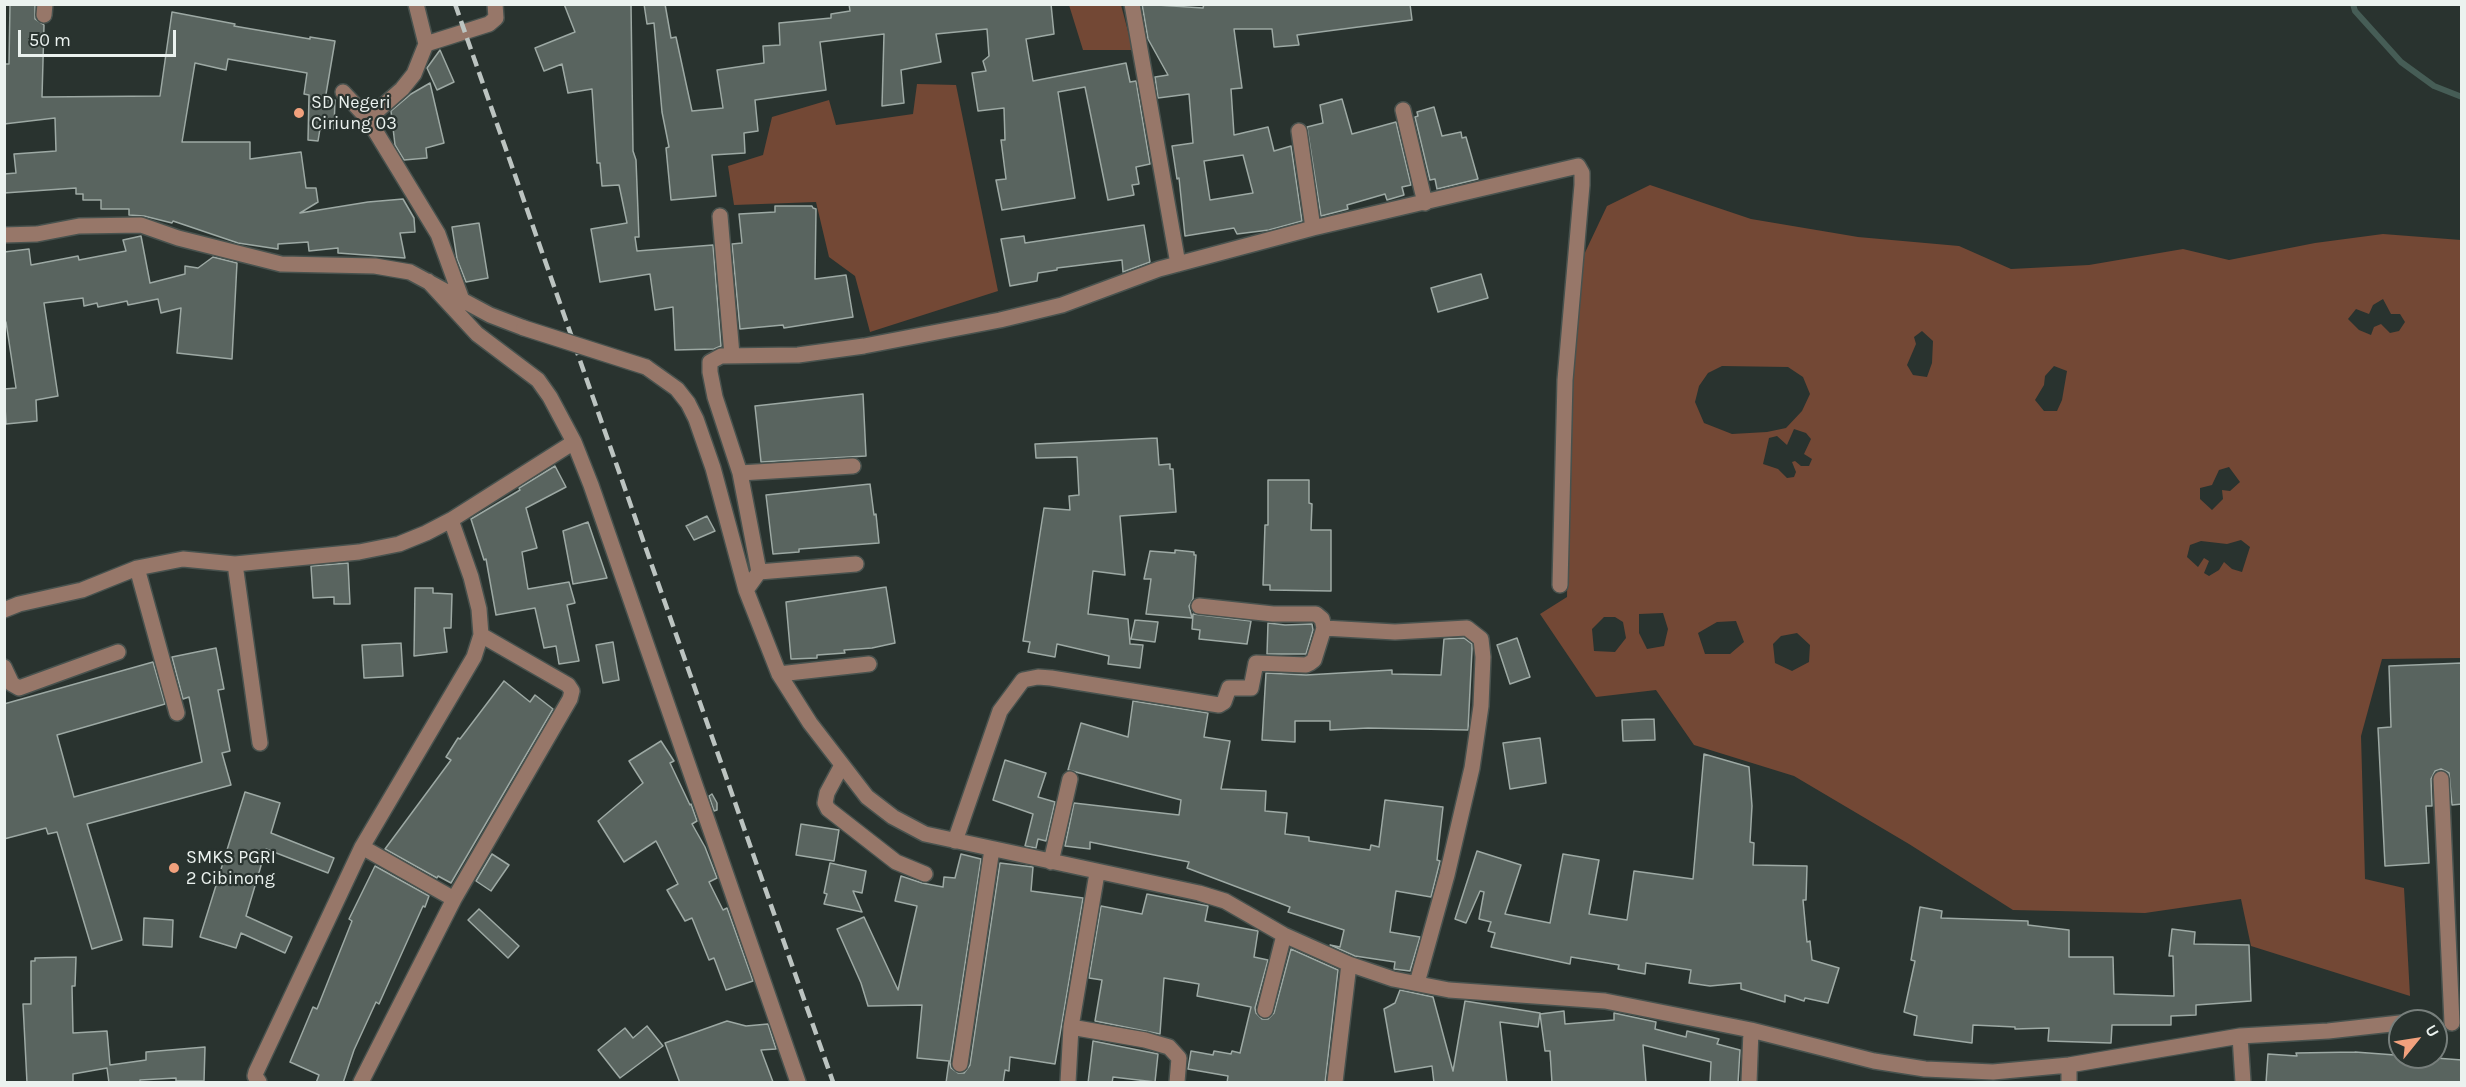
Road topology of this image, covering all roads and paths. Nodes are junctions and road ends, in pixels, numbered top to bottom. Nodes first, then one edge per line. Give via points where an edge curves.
1 (416, 4) edge
2 (495, 4) edge
3 (1132, 4) edge
4 (426, 44) junction
5 (343, 92) dead end
6 (1403, 110) dead end
7 (368, 119) junction
8 (1299, 131) dead end
9 (1425, 203) junction
10 (720, 216) dead end
11 (1313, 228) junction
12 (4, 235) edge
13 (1178, 264) junction
14 (428, 281) junction
15 (462, 300) junction
16 (732, 355) junction
17 (573, 442) junction
18 (853, 466) dead end
19 (740, 473) junction
20 (451, 520) junction
21 (236, 564) junction
22 (856, 564) dead end
23 (137, 568) junction
24 (759, 572) junction
25 (1560, 585) dead end
26 (746, 590) junction
27 (1199, 606) dead end
28 (4, 610) edge
29 (1324, 628) junction
30 (481, 635) junction
31 (118, 652) dead end
32 (869, 664) dead end
33 (4, 667) edge
34 (778, 674) junction
35 (177, 713) dead end
36 (260, 743) dead end
37 (842, 765) junction
38 (1070, 779) dead end
39 (2441, 779) dead end
40 (955, 841) junction
41 (362, 847) junction
42 (992, 849) junction
43 (1051, 862) junction
44 (1097, 873) junction
45 (925, 874) dead end
46 (454, 899) junction
47 (1284, 934) junction
48 (1349, 964) junction
49 (1416, 983) junction
50 (1266, 1010) dead end
51 (2457, 1023) edge
52 (2388, 1024) edge
53 (1071, 1027) junction
54 (1751, 1030) junction
55 (2240, 1036) junction
56 (960, 1064) dead end
57 (2068, 1065) junction
58 (259, 1083) edge
59 (361, 1083) edge
60 (798, 1083) edge
61 (1068, 1083) edge
62 (1177, 1083) edge
63 (1335, 1083) edge
64 (1749, 1083) edge
65 (2069, 1083) edge
66 (2243, 1083) edge

1 - 4 street
2 - 4 street via 496,18 489,24
3 - 13 street
4 - 7 street via 414,74
5 - 7 street
6 - 9 street
7 - 15 street via 438,234
8 - 11 street
9 - 11 street
9 - 25 street via 1574,166 1581,169 1565,380
10 - 16 street
11 - 13 street
12 - 14 street via 79,226 141,225 281,264 375,266 410,272
13 - 16 street via 1062,305 1000,320 798,355
14 - 15 street
14 - 17 street via 477,334 538,380
15 - 26 street, bridge via 524,328 646,367 677,389 696,419 713,468
16 - 19 street via 710,362 710,372
17 - 20 street
17 - 60 street via 591,484
18 - 19 street
19 - 24 street
20 - 21 street via 399,544 359,552
20 - 30 street via 471,577
21 - 23 street via 183,559
21 - 36 street
22 - 24 street
23 - 28 street via 82,590
23 - 35 street
24 - 26 street
26 - 34 street
27 - 29 street via 1316,614
29 - 40 street via 1310,663 1256,663 1251,688 1229,688 1219,705 1051,678 1023,680 1000,711
29 - 49 street via 1395,632 1467,628 1481,639 1481,706 1472,768 1448,875
30 - 41 street via 474,657
30 - 46 street via 568,685 572,691
31 - 33 street via 19,688 12,684
32 - 34 street
34 - 37 street
37 - 40 street via 880,809 925,834
37 - 45 street via 827,793 828,809 896,862
38 - 43 street
39 - 51 street
40 - 42 street
41 - 46 street
41 - 58 street via 256,1072
42 - 43 street
42 - 56 street
43 - 44 street
44 - 47 street via 1199,893 1225,902
44 - 53 street
46 - 59 street
47 - 48 street
47 - 50 street
48 - 49 street
48 - 63 street
49 - 54 street via 1449,990 1605,1000
52 - 55 street
53 - 61 street
53 - 62 street via 1169,1047 1179,1058
54 - 57 street via 1874,1061 1924,1069 1993,1072
54 - 64 street
55 - 57 street
55 - 66 street
57 - 65 street

